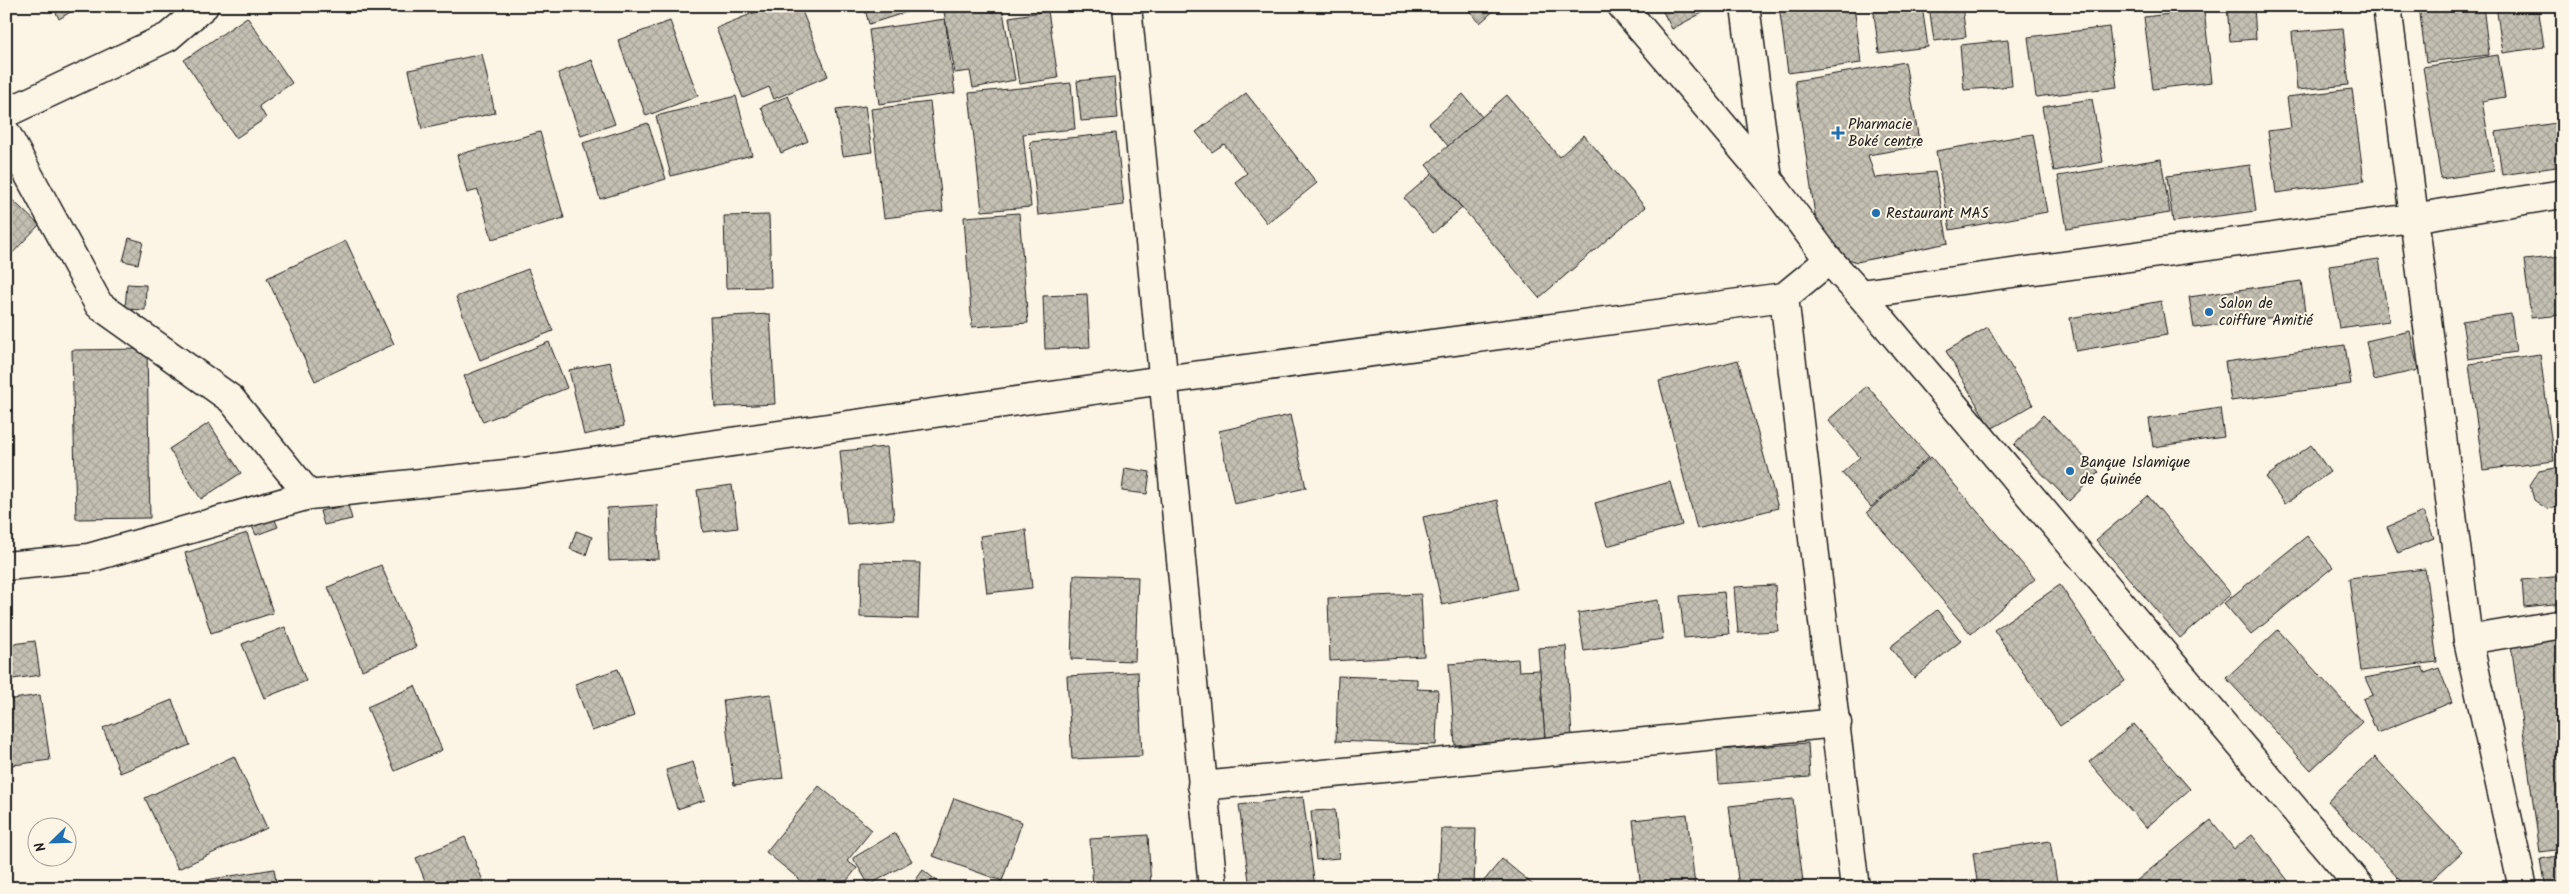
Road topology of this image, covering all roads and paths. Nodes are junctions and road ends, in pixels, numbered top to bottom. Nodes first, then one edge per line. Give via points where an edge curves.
1 (204, 6) edge
2 (1127, 6) edge
3 (1622, 6) edge
4 (1745, 6) edge
5 (2387, 6) edge
6 (6, 113) edge
7 (6, 133) edge
8 (1768, 179) junction
9 (2563, 194) edge
10 (2412, 218) junction
11 (1829, 260) junction
12 (1860, 294) junction
13 (1784, 297) junction
14 (1163, 380) junction
15 (309, 495) junction
16 (6, 566) edge
17 (2563, 624) edge
18 (2468, 640) junction
19 (1836, 723) junction
20 (1202, 786) junction
21 (1213, 888) edge
22 (1855, 888) edge
23 (2361, 888) edge
24 (2523, 888) edge

1 - 6 main road via 168,37
2 - 14 main road
3 - 8 main road
4 - 8 main road
5 - 10 main road
7 - 15 main road via 99,305 232,399
8 - 11 main road
9 - 10 main road
10 - 12 main road
10 - 18 main road
11 - 12 main road
11 - 13 main road
12 - 23 main road
13 - 14 main road
13 - 19 main road
14 - 15 main road via 523,472
14 - 20 main road
15 - 16 main road via 88,558
17 - 18 main road
18 - 24 main road
19 - 20 main road
19 - 22 main road
20 - 21 main road

